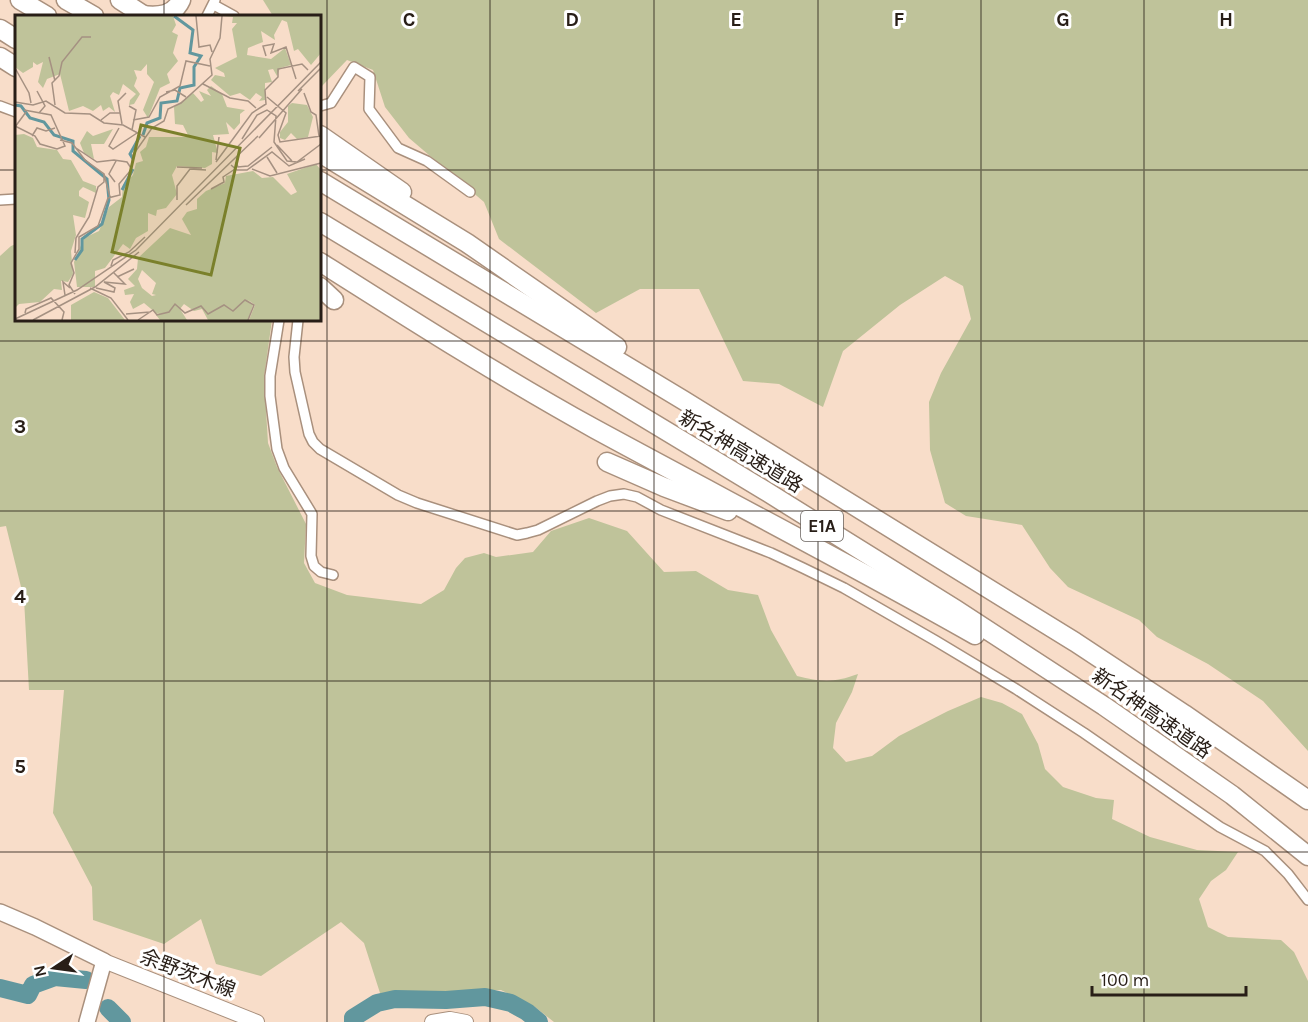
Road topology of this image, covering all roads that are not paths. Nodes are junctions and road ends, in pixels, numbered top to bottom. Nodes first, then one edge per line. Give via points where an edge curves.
1 (20, 0) edge
2 (66, 0) edge
3 (120, 0) edge
4 (181, 0) edge
5 (215, 2) edge
6 (45, 15) edge
7 (92, 15) edge
8 (142, 15) edge
9 (165, 15) edge
10 (233, 15) edge
11 (0, 29) edge
12 (15, 38) edge
13 (0, 57) edge
14 (15, 66) edge
15 (0, 106) edge
16 (321, 106) edge
17 (15, 112) edge
18 (321, 136) edge
19 (321, 154) edge
20 (321, 182) edge
21 (470, 192) dead end
22 (15, 199) edge
23 (0, 200) edge
24 (321, 223) edge
25 (467, 243) junction
26 (321, 263) edge
27 (321, 288) edge
28 (334, 300) dead end
29 (279, 321) edge
30 (298, 321) edge
31 (683, 400) junction
32 (607, 462) dead end
33 (813, 545) junction
34 (333, 575) dead end
35 (1232, 795) junction
36 (1308, 800) edge
37 (1308, 856) edge
38 (1308, 900) edge
39 (0, 912) edge
40 (104, 961) junction
41 (87, 1022) edge
42 (257, 1022) edge
43 (432, 1022) edge
44 (464, 1022) edge

1 - 6 highway
2 - 7 highway
3 - 8 highway
4 - 9 highway
5 - 10 street
11 - 12 highway
13 - 14 highway
15 - 17 street
16 - 21 street via 331,103 354,67 370,77 369,109 398,148 427,161
18 - 25 highway via 391,183
19 - 25 highway
20 - 31 highway, 新名神高速道路 / E1A
22 - 23 street
24 - 35 highway, 新名神高速道路 / E1A via 955,609
25 - 31 highway via 653,368
26 - 33 highway via 525,389
27 - 28 highway
29 - 34 street via 270,376 277,449 312,514 314,566
30 - 38 street via 295,372 313,442 398,495 517,535 538,530 610,496 624,494 771,553 844,588 1046,708 1220,827 1265,851
31 - 36 highway, 新名神高速道路 / E1A via 1075,642
32 - 33 highway
33 - 35 highway via 976,636
35 - 37 highway, 新名神高速道路 / E1A
39 - 40 main road
40 - 41 main road
40 - 42 main road, 余野茨木線
43 - 44 main road

